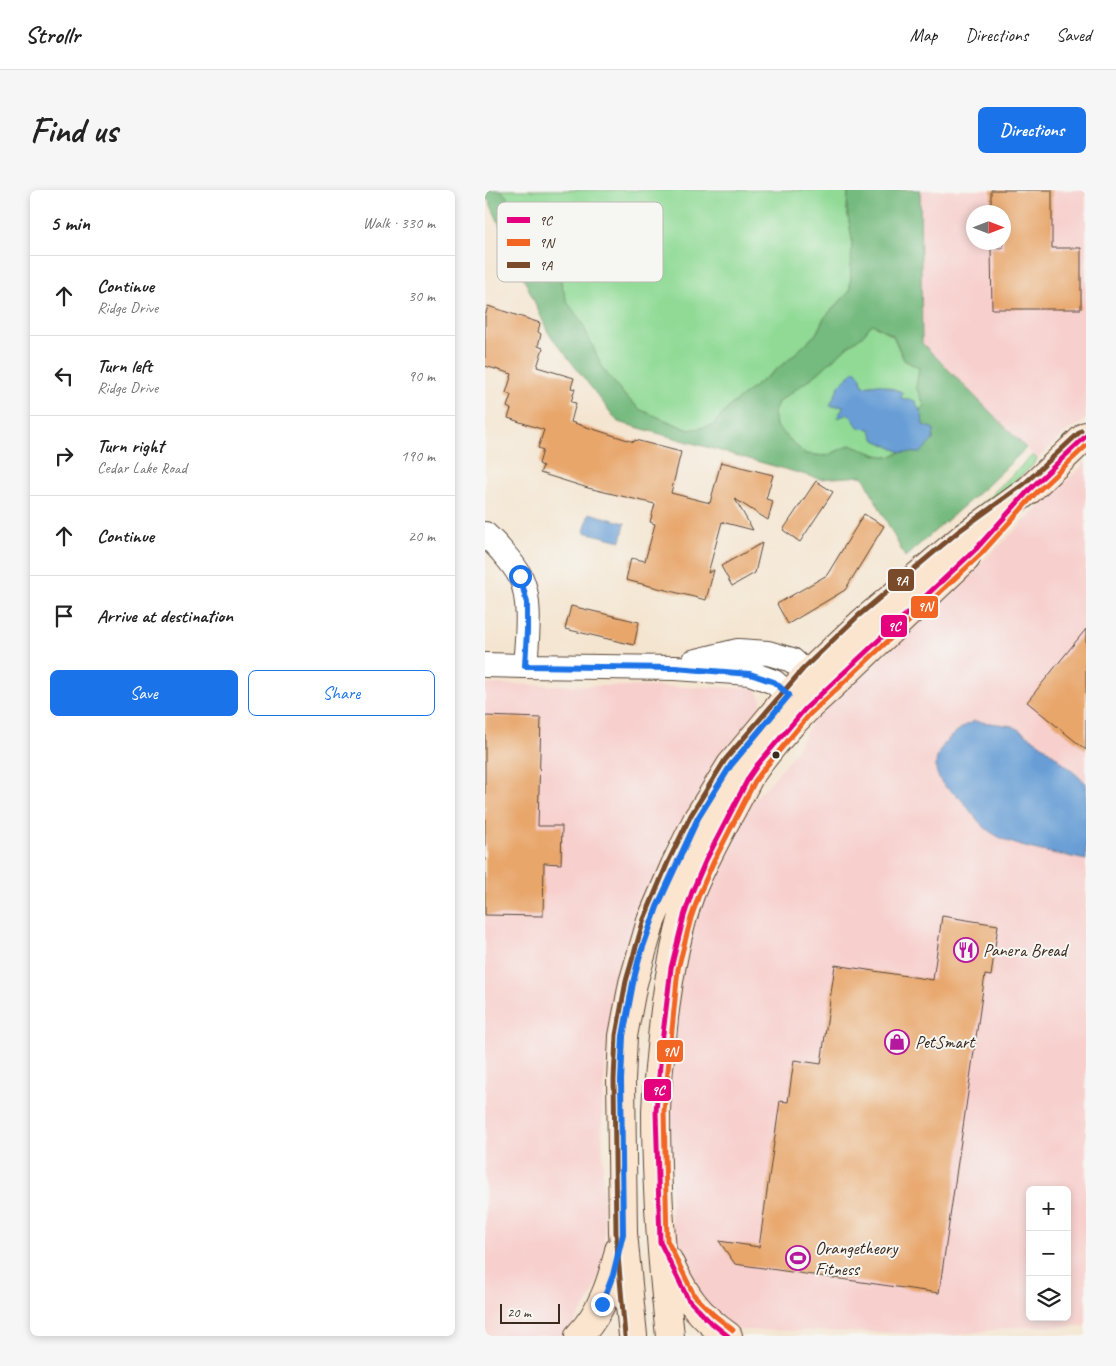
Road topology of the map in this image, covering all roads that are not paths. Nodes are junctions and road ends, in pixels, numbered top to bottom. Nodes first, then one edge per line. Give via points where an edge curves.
1 (1086, 436) edge
2 (485, 534) edge
3 (485, 664) edge
4 (525, 666) junction
5 (675, 668) junction
6 (817, 682) junction
7 (797, 702) junction
8 (623, 1234) junction
9 (660, 1242) junction
10 (579, 1336) edge
11 (633, 1336) edge
12 (670, 1336) edge
13 (728, 1336) edge

1 - 6 street via 1029,490 964,537 863,622
2 - 4 street via 520,576 527,603
3 - 4 street
4 - 5 street
5 - 6 street via 738,651 792,660
5 - 7 street via 750,674 774,682
6 - 7 street
7 - 8 street via 731,765 698,818 657,907 639,958 623,1036
7 - 9 street via 749,777 706,860 680,931 671,968 656,1111
8 - 10 street via 602,1304
8 - 11 street
9 - 12 street
9 - 13 street via 688,1299

